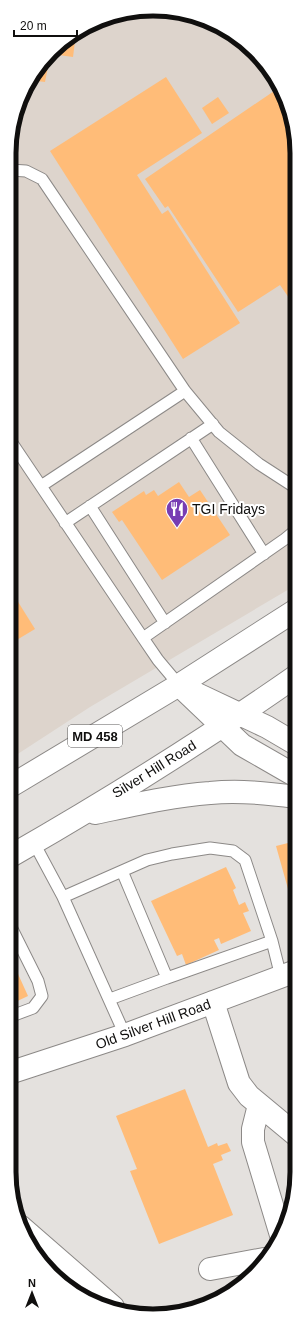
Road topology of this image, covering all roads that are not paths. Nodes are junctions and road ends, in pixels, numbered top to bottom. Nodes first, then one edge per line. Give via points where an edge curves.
1 (16, 170) edge
2 (185, 391) junction
3 (212, 424) junction
4 (191, 438) junction
5 (16, 449) edge
6 (290, 484) edge
7 (41, 486) junction
8 (90, 506) junction
9 (65, 523) junction
10 (290, 534) edge
11 (264, 554) junction
12 (290, 614) edge
13 (164, 623) junction
14 (142, 638) junction
15 (290, 680) edge
16 (179, 685) junction
17 (240, 714) junction
18 (222, 726) junction
19 (290, 740) edge
20 (290, 773) edge
21 (16, 783) edge
22 (290, 796) edge
23 (78, 817) junction
24 (34, 843) junction
25 (16, 853) edge
26 (122, 871) junction
27 (63, 897) junction
28 (16, 937) edge
29 (272, 941) junction
30 (289, 974) edge
31 (168, 978) junction
32 (110, 999) junction
33 (213, 1002) junction
34 (16, 1014) edge
35 (125, 1035) junction
36 (16, 1071) edge
37 (259, 1105) junction
38 (290, 1130) edge
39 (279, 1227) edge
40 (32, 1236) edge
41 (258, 1260) edge
42 (210, 1269) dead end
43 (106, 1301) edge

1 - 2 lane via 26,171 42,179
2 - 3 lane
2 - 7 lane
3 - 4 lane
3 - 6 lane via 259,464
4 - 8 lane
4 - 11 lane
5 - 7 lane
7 - 9 lane
8 - 9 lane
8 - 13 lane
9 - 14 lane
10 - 11 lane
11 - 13 lane
12 - 16 main road, MD 458
13 - 14 lane
14 - 16 lane
15 - 17 main road, Silver Hill Road
16 - 17 main road
16 - 18 main road
16 - 21 main road, MD 458
17 - 18 main road, Silver Hill Road
17 - 19 main road
18 - 20 main road via 242,745
18 - 23 main road, Silver Hill Road
22 - 23 main road via 255,792 210,792 156,800
23 - 24 main road, Silver Hill Road
24 - 25 main road, Silver Hill Road
24 - 27 lane
26 - 27 lane
26 - 29 lane via 147,860 172,854 210,848 233,852 245,860
26 - 31 lane
27 - 32 lane
28 - 34 lane via 38,981 42,996 33,1008
29 - 30 lane
29 - 31 lane
30 - 33 main road, Old Silver Hill Road
31 - 32 lane
32 - 35 lane
33 - 35 main road, Old Silver Hill Road
33 - 37 main road via 239,1083
35 - 36 main road, Old Silver Hill Road
37 - 38 main road
37 - 39 main road via 253,1129 253,1142
40 - 43 main road
41 - 42 main road

